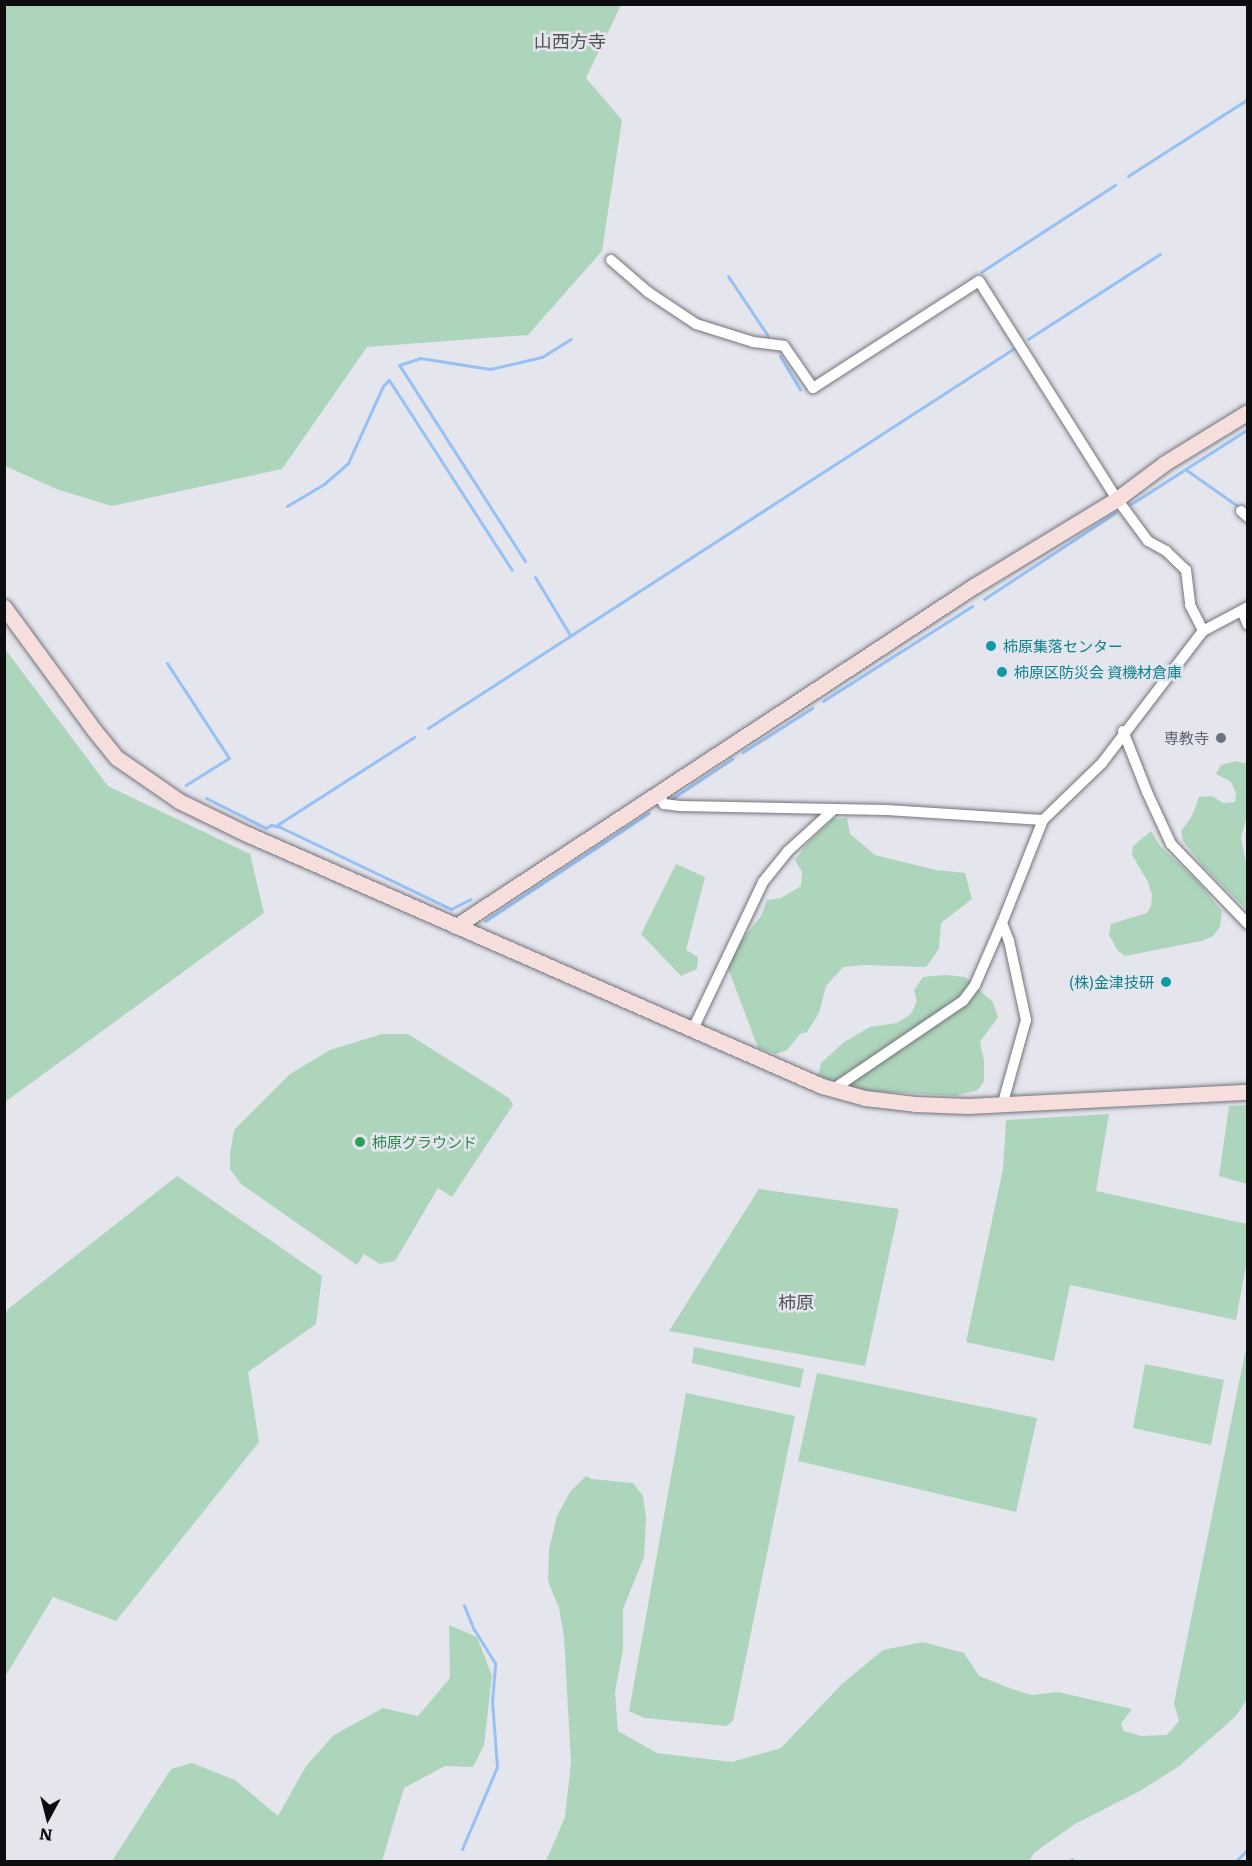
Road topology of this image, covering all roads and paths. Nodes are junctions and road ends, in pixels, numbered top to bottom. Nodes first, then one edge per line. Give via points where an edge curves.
1 (611, 260) dead end
2 (1248, 412) edge
3 (1117, 499) junction
4 (4, 607) edge
5 (1245, 609) edge
6 (1248, 625) edge
7 (1203, 631) junction
8 (1124, 731) junction
9 (658, 794) junction
10 (833, 810) junction
11 (1043, 820) junction
12 (1002, 923) junction
13 (1248, 924) edge
14 (456, 926) junction
15 (693, 1029) junction
16 (832, 1090) junction
17 (1248, 1092) edge
18 (1002, 1106) junction

1 - 3 street via 648,292 696,324 753,342 784,346 813,387 979,281
2 - 3 street via 1165,463
3 - 7 street via 1148,541 1186,570 1190,605
3 - 9 street via 974,586
4 - 14 street via 117,758 179,801
5 - 6 street
5 - 7 street
7 - 8 street
8 - 11 street via 1102,763
8 - 13 street via 1171,844
9 - 10 street via 664,804
9 - 14 street
10 - 11 street
10 - 15 street via 788,851 763,882
11 - 12 street
12 - 16 street via 975,985 963,1001
12 - 18 street via 1026,1020
14 - 15 street
15 - 16 street
16 - 18 street via 915,1104
17 - 18 street via 1141,1095

